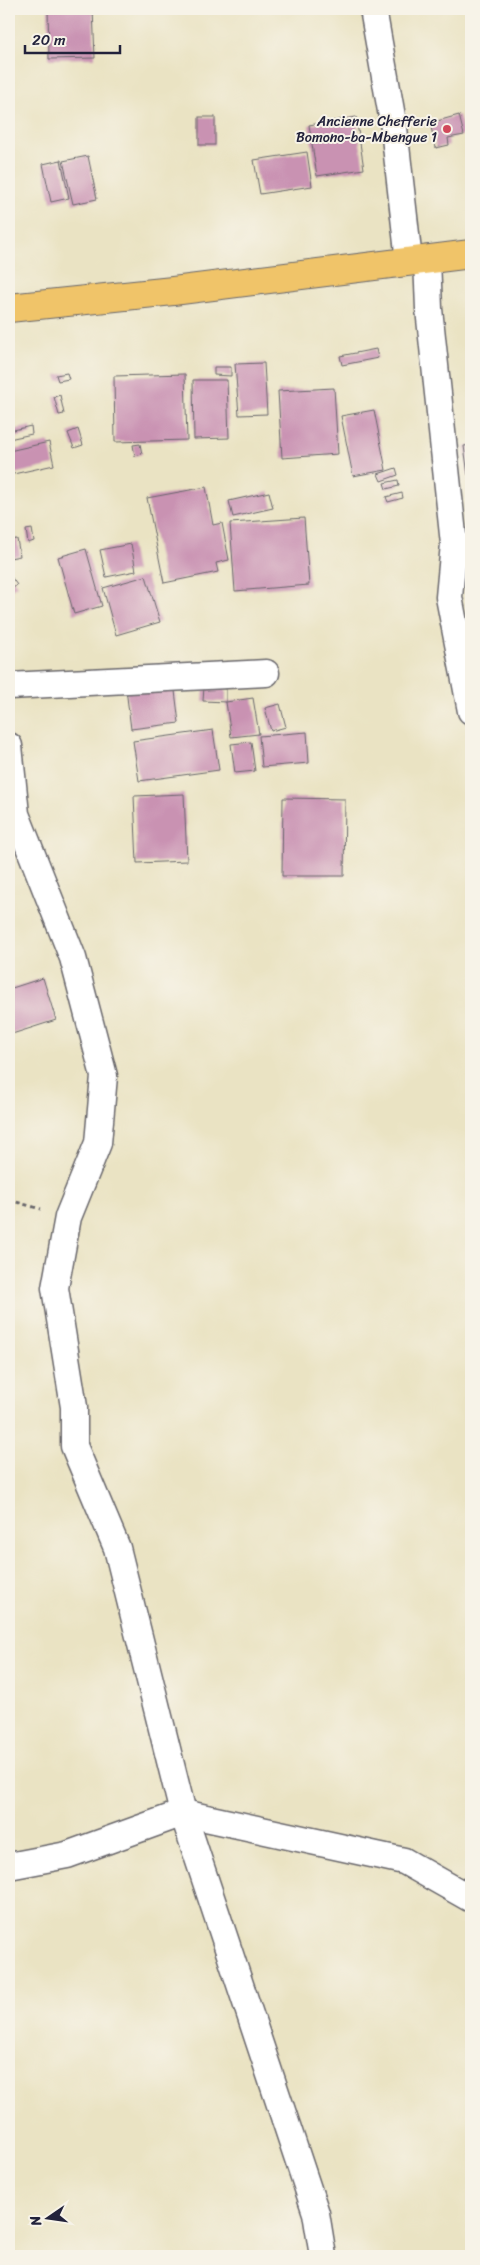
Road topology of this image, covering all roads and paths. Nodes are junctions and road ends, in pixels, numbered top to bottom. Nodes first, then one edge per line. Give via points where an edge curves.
1 (373, 9) edge
2 (471, 254) edge
3 (418, 260) junction
4 (9, 308) edge
5 (266, 673) dead end
6 (9, 686) edge
7 (471, 711) edge
8 (9, 746) edge
9 (183, 1813) junction
10 (9, 1866) edge
11 (471, 1899) edge
12 (324, 2256) edge

1 - 3 street
2 - 3 highway
3 - 4 highway
3 - 7 street via 429,309 454,544 449,597
5 - 6 street
8 - 9 street via 16,814 72,958 104,1076 98,1143 68,1217 55,1288 74,1407 74,1446 118,1548
9 - 10 street via 67,1855
9 - 11 street via 404,1860
9 - 12 street via 316,2213

